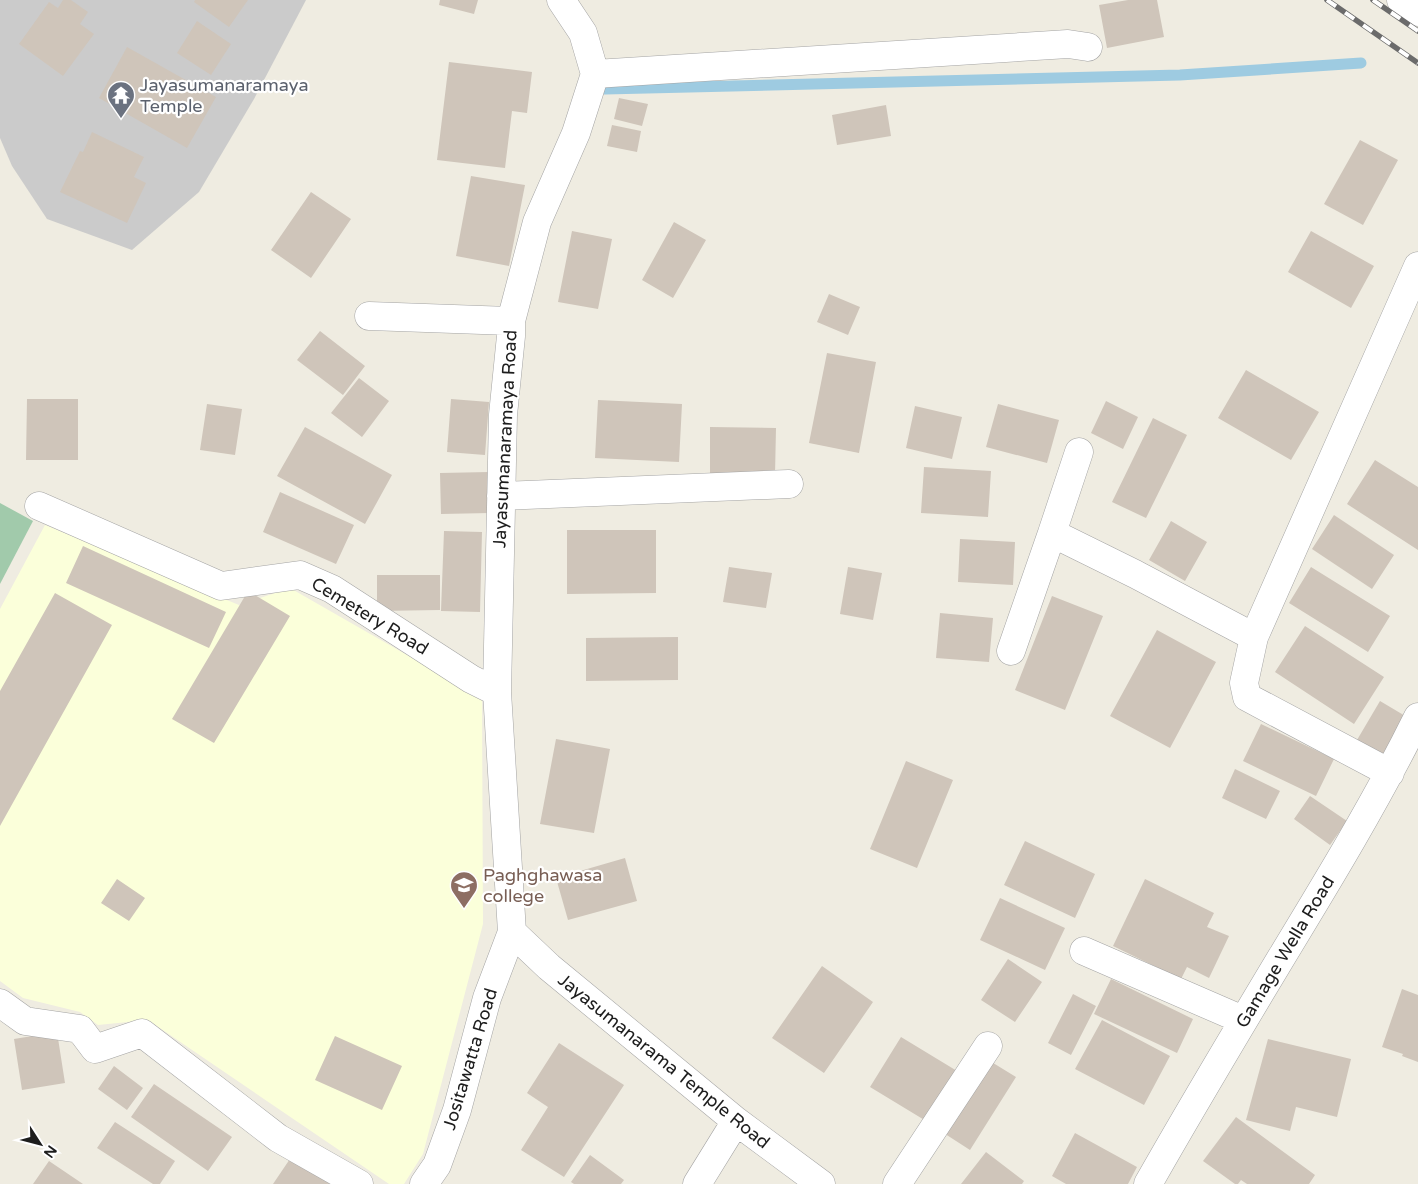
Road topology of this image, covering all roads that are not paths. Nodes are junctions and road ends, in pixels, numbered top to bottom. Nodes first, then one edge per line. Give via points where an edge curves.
1 (561, 0) edge
2 (1401, 0) edge
3 (1418, 12) edge
4 (1088, 47) dead end
5 (595, 74) junction
6 (1418, 266) edge
7 (369, 316) dead end
8 (511, 321) junction
9 (1079, 452) dead end
10 (789, 484) dead end
11 (501, 496) junction
12 (40, 506) dead end
13 (1052, 533) junction
14 (1254, 637) junction
15 (1011, 651) dead end
16 (498, 692) junction
17 (1418, 718) edge
18 (1390, 773) junction
19 (512, 932) junction
20 (1084, 951) dead end
21 (0, 1003) edge
22 (1243, 1020) junction
23 (988, 1046) dead end
24 (736, 1121) junction
25 (360, 1184) edge
26 (424, 1184) edge
27 (697, 1184) edge
28 (821, 1184) edge
29 (897, 1184) edge
30 (1148, 1184) edge

1 - 5 street via 583,33
2 - 3 street
4 - 5 street via 1068,44
5 - 8 street, Jayasumanaramaya Road via 576,133 537,222
6 - 14 street
7 - 8 street
8 - 11 street, Jayasumanaramaya Road via 503,415
9 - 13 street
10 - 11 street
11 - 16 street, Jayasumanaramaya Road
12 - 16 street, Cemetery Road via 221,586 300,575 332,589
13 - 14 street
13 - 15 street
14 - 18 street via 1244,683 1247,697
16 - 19 street, Jayasumanaramaya Road
17 - 18 street, Gamage Wella Road
18 - 22 street, Gamage Wella Road
19 - 24 street, Jayasumanarama Temple Road
19 - 26 street, Jositawatta Road via 487,998 457,1110 437,1165
20 - 22 street
21 - 25 street via 25,1021 80,1029 94,1049 142,1033 278,1138
22 - 30 street, Gamage Wella Road
23 - 29 street
24 - 27 street
24 - 28 street, Jayasumanarama Temple Road

